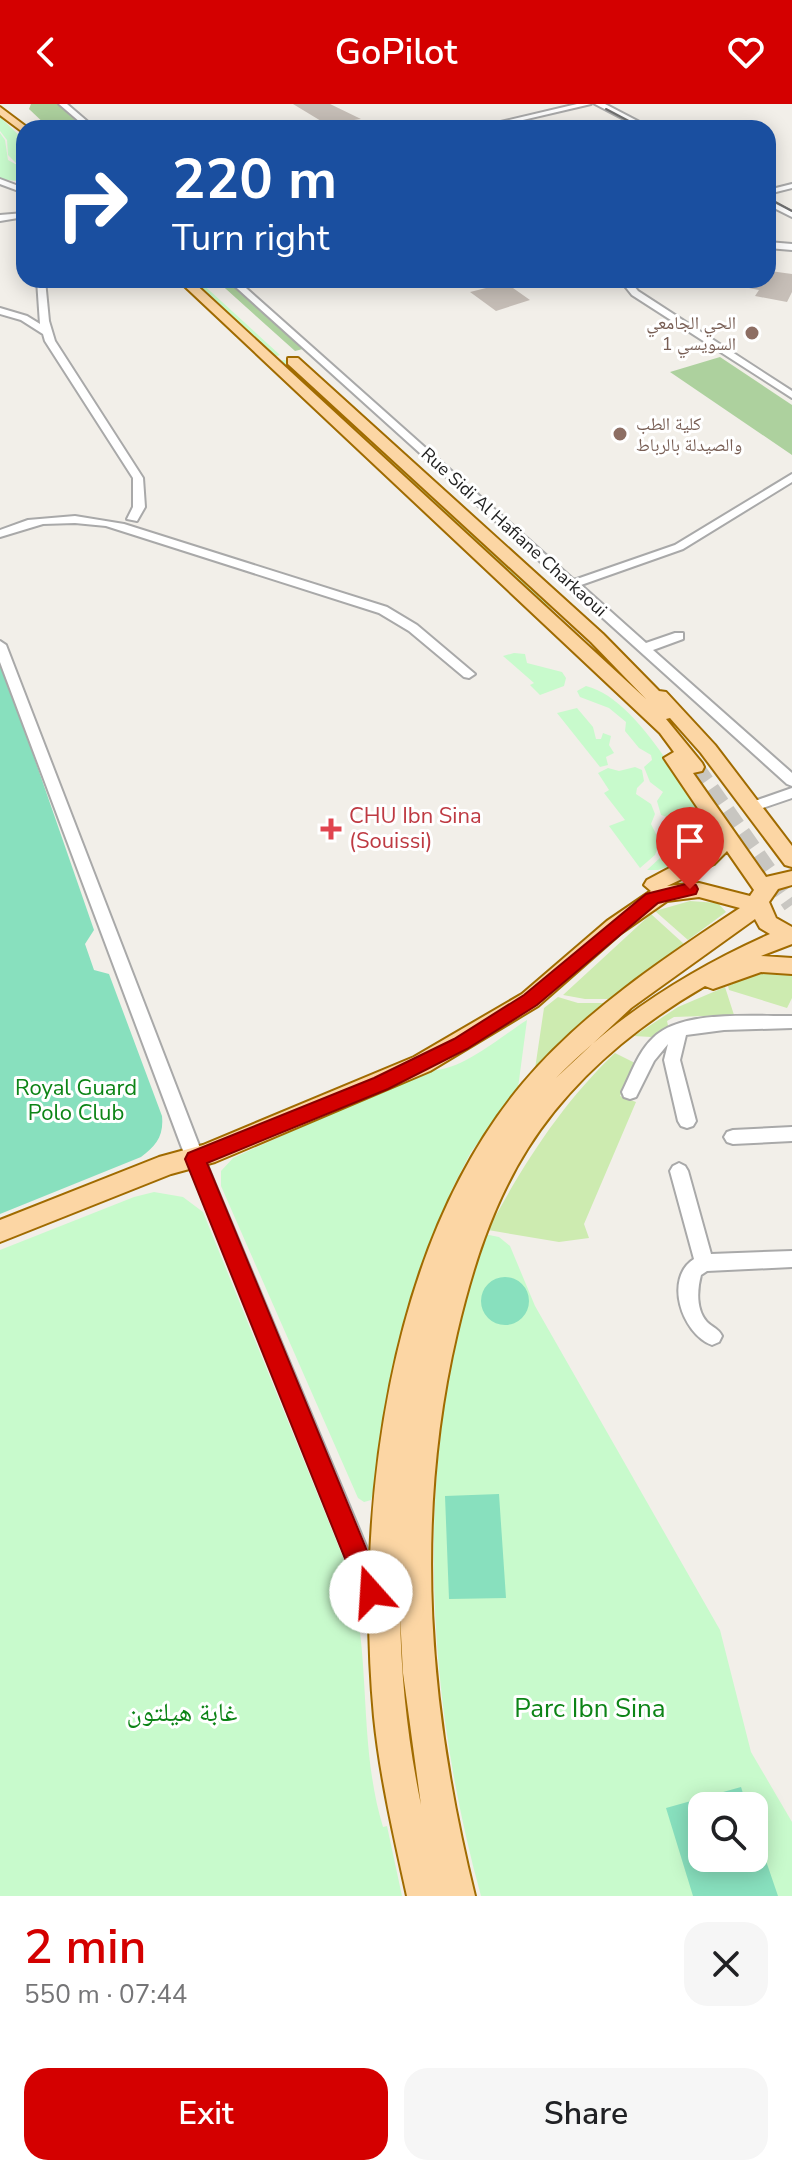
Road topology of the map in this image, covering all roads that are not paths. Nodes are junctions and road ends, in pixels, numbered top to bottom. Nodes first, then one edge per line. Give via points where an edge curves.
1 (63, 104) edge
2 (621, 104) edge
3 (603, 105) edge
4 (519, 106) dead end
5 (588, 107) edge
6 (3, 113) edge
7 (536, 116) junction
8 (31, 120) edge
9 (82, 120) edge
10 (517, 120) edge
11 (613, 120) edge
12 (632, 120) edge
13 (42, 288) edge
14 (193, 288) edge
15 (214, 288) edge
16 (247, 288) edge
17 (631, 288) edge
18 (0, 311) edge
19 (47, 332) junction
20 (792, 395) edge
21 (792, 477) edge
22 (126, 522) junction
23 (0, 534) edge
24 (573, 584) junction
25 (679, 636) dead end
26 (0, 645) edge
27 (645, 648) junction
28 (469, 674) dead end
29 (645, 685) junction
30 (623, 689) junction
31 (786, 771) edge
32 (792, 781) edge
33 (788, 797) edge
34 (751, 807) junction
35 (724, 831) junction
36 (792, 860) edge
37 (792, 878) edge
38 (654, 885) junction
39 (760, 899) junction
40 (790, 936) edge
41 (792, 966) edge
42 (686, 985) junction
43 (792, 1022) edge
44 (679, 1030) junction
45 (646, 1060) junction
46 (673, 1067) junction
47 (630, 1092) dead end
48 (687, 1121) dead end
49 (792, 1134) edge
50 (733, 1137) dead end
51 (193, 1153) junction
52 (679, 1171) dead end
53 (0, 1231) edge
54 (792, 1259) edge
55 (704, 1263) junction
56 (712, 1336) dead end
57 (401, 1645) junction
58 (424, 1896) edge
59 (458, 1896) edge

1 - 9 street
2 - 3 street
3 - 5 street
3 - 12 street
4 - 7 street
5 - 7 street
5 - 11 street
6 - 8 main road via 19,110
7 - 10 street
13 - 19 street
14 - 30 main road
15 - 29 main road
16 - 24 street, Rue Sidi Al Hafiane Charkaoui
17 - 20 street
18 - 19 street
19 - 22 street via 134,470 140,486 138,503
21 - 24 street via 679,547
22 - 23 street via 38,521
22 - 28 street via 148,535 383,610
24 - 27 street, Rue Sidi Al Hafiane Charkaoui
25 - 27 street
26 - 51 street
27 - 31 street, Rue Sidi Al Hafiane Charkaoui
29 - 30 main road via 700,766
29 - 34 main road via 679,714
30 - 35 main road
31 - 32 street, Rue Sidi Al Hafiane Charkaoui
33 - 34 street
34 - 36 main road
35 - 38 main road via 722,845 712,857
35 - 39 main road
37 - 39 main road via 777,880
38 - 39 main road via 701,879
38 - 51 main road via 623,903 537,977 445,1039
39 - 40 main road via 767,923
39 - 51 main road via 699,890 662,894 614,927 530,1000 460,1044 381,1083
39 - 57 main road via 564,1056 508,1120 474,1174 447,1235 409,1372 396,1449 388,1531
40 - 42 main road
41 - 42 main road via 760,964
42 - 57 main road via 625,1027 557,1092 515,1147 481,1212 441,1338 427,1408
43 - 44 street
44 - 45 street via 662,1038
44 - 46 street
45 - 46 street
45 - 47 street
46 - 48 street
49 - 50 street
51 - 53 main road
51 - 57 street via 360,1558 379,1628
52 - 55 street
54 - 55 street
55 - 56 street via 690,1274 693,1316 696,1326
57 - 58 main road via 394,1750
57 - 59 main road

